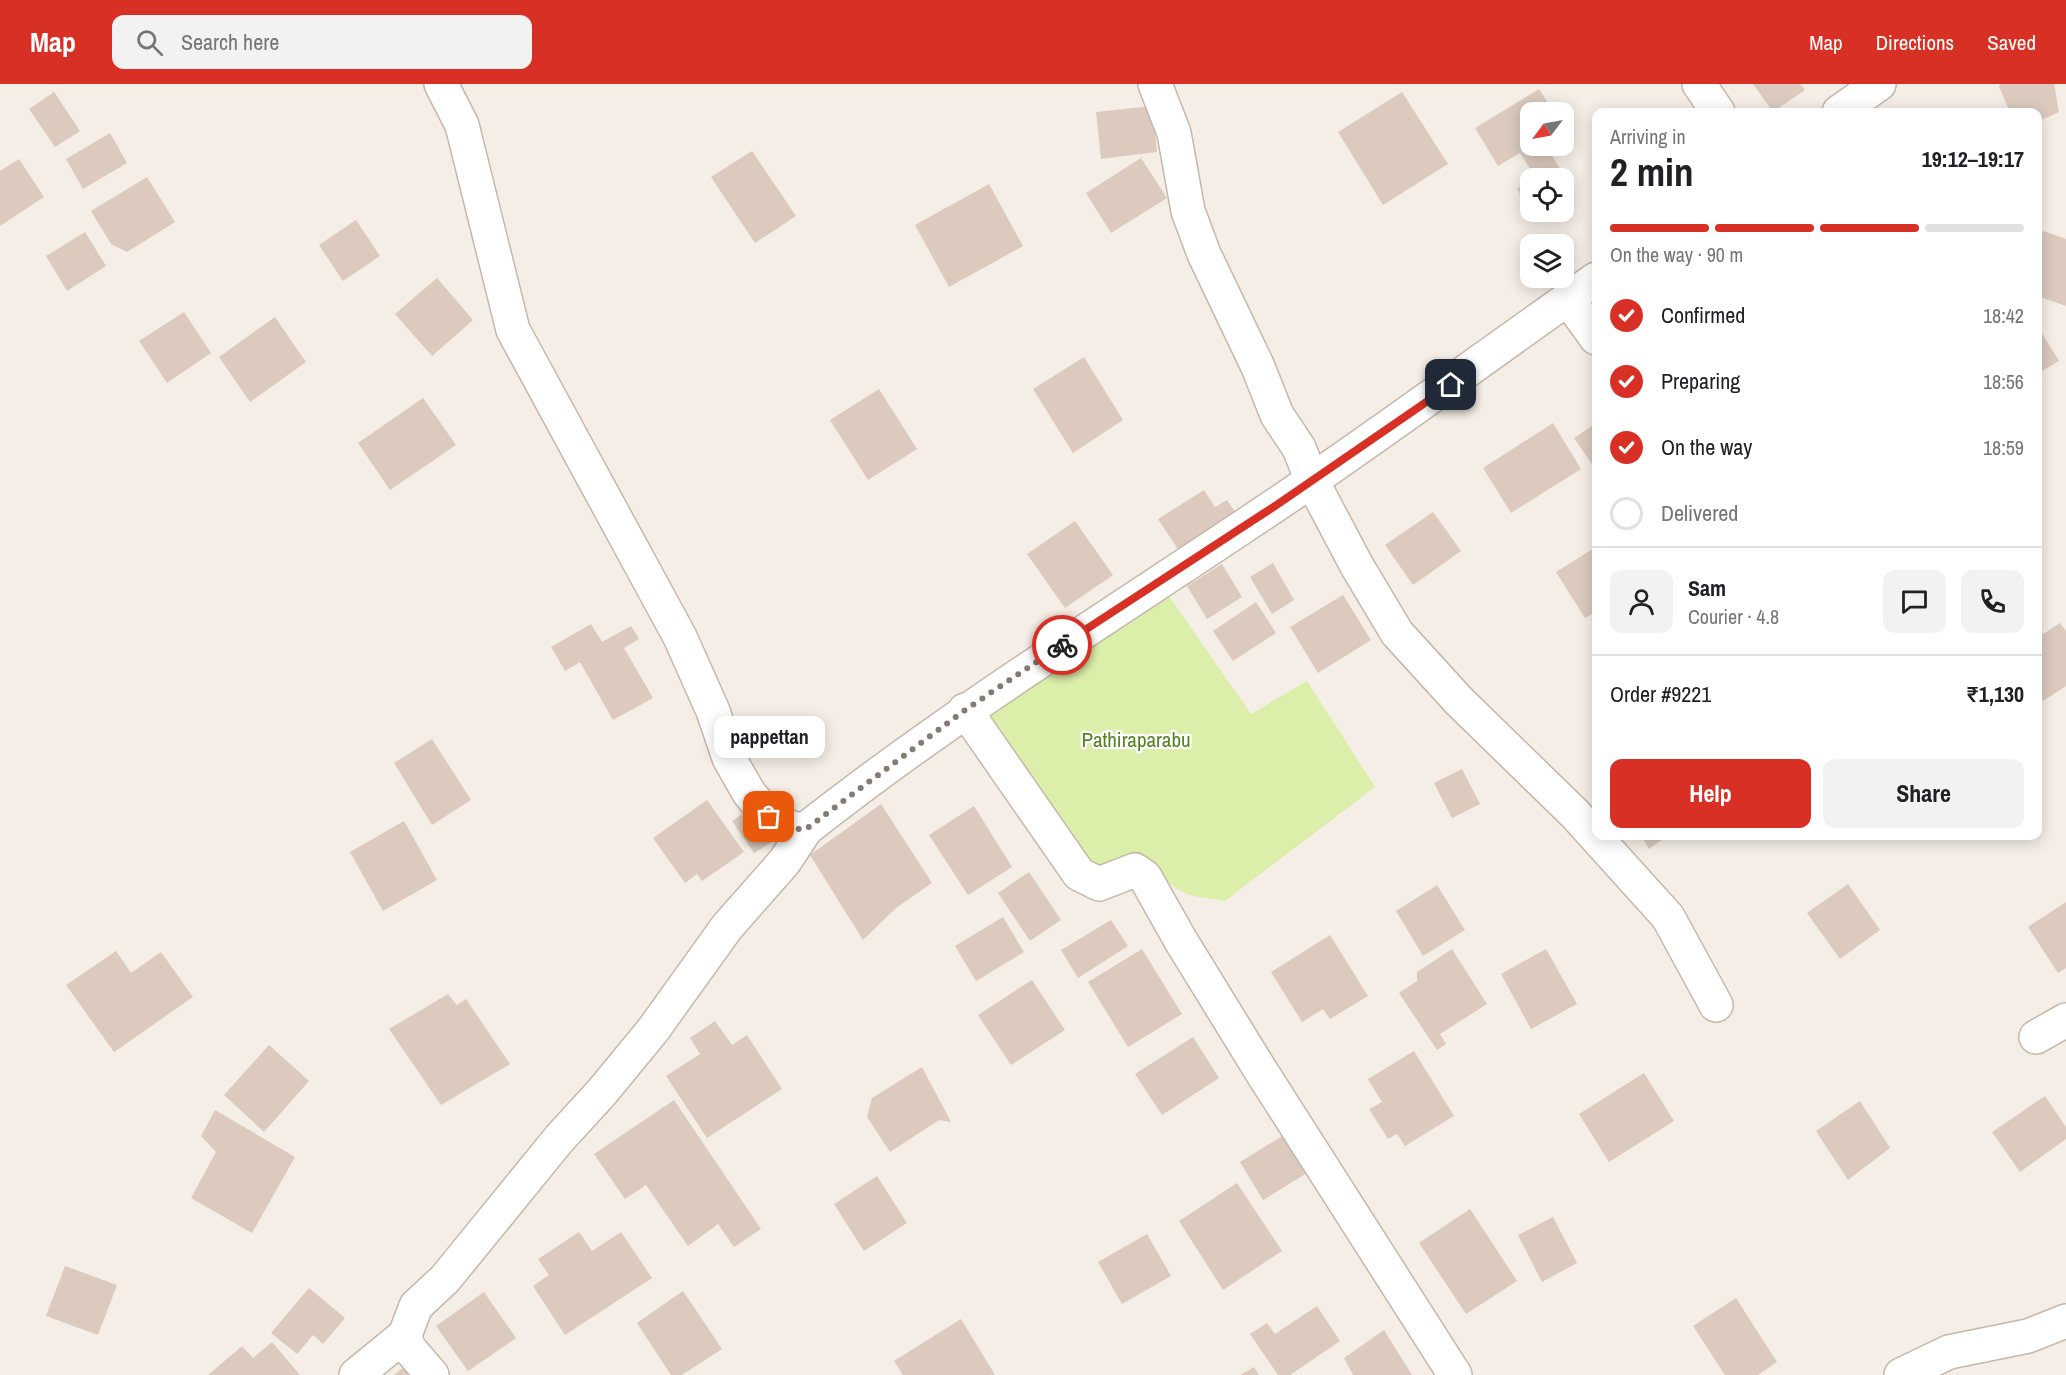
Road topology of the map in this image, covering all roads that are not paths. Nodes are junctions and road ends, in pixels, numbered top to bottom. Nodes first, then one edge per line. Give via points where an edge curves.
1 (441, 84) edge
2 (1155, 84) edge
3 (1699, 84) edge
4 (1879, 84) edge
5 (1715, 108) edge
6 (1845, 108) edge
7 (1592, 282) edge
8 (1569, 298) junction
9 (1592, 332) edge
10 (1312, 481) junction
11 (965, 710) junction
12 (806, 829) junction
13 (1592, 832) edge
14 (1599, 840) edge
15 (1716, 1005) dead end
16 (2066, 1020) edge
17 (2036, 1037) dead end
18 (2066, 1321) edge
19 (405, 1335) junction
20 (356, 1375) edge
21 (432, 1375) edge
22 (1455, 1375) edge
23 (1901, 1375) edge

1 - 12 street via 462,125 513,330 680,637 729,758 749,793 769,817 794,829
2 - 10 street via 1174,133 1188,211 1204,254 1277,416 1299,448
3 - 5 street
4 - 6 street
7 - 8 street
8 - 9 street
8 - 10 street
10 - 11 street
10 - 13 street via 1397,633 1459,701
11 - 12 street
11 - 22 street via 1079,874 1099,884 1135,870 1145,877 1236,1031
12 - 19 street via 631,1057 445,1279 416,1306
14 - 15 street via 1668,917
16 - 17 street
18 - 23 street via 2028,1336 1949,1352
19 - 20 street
19 - 21 street via 408,1347

